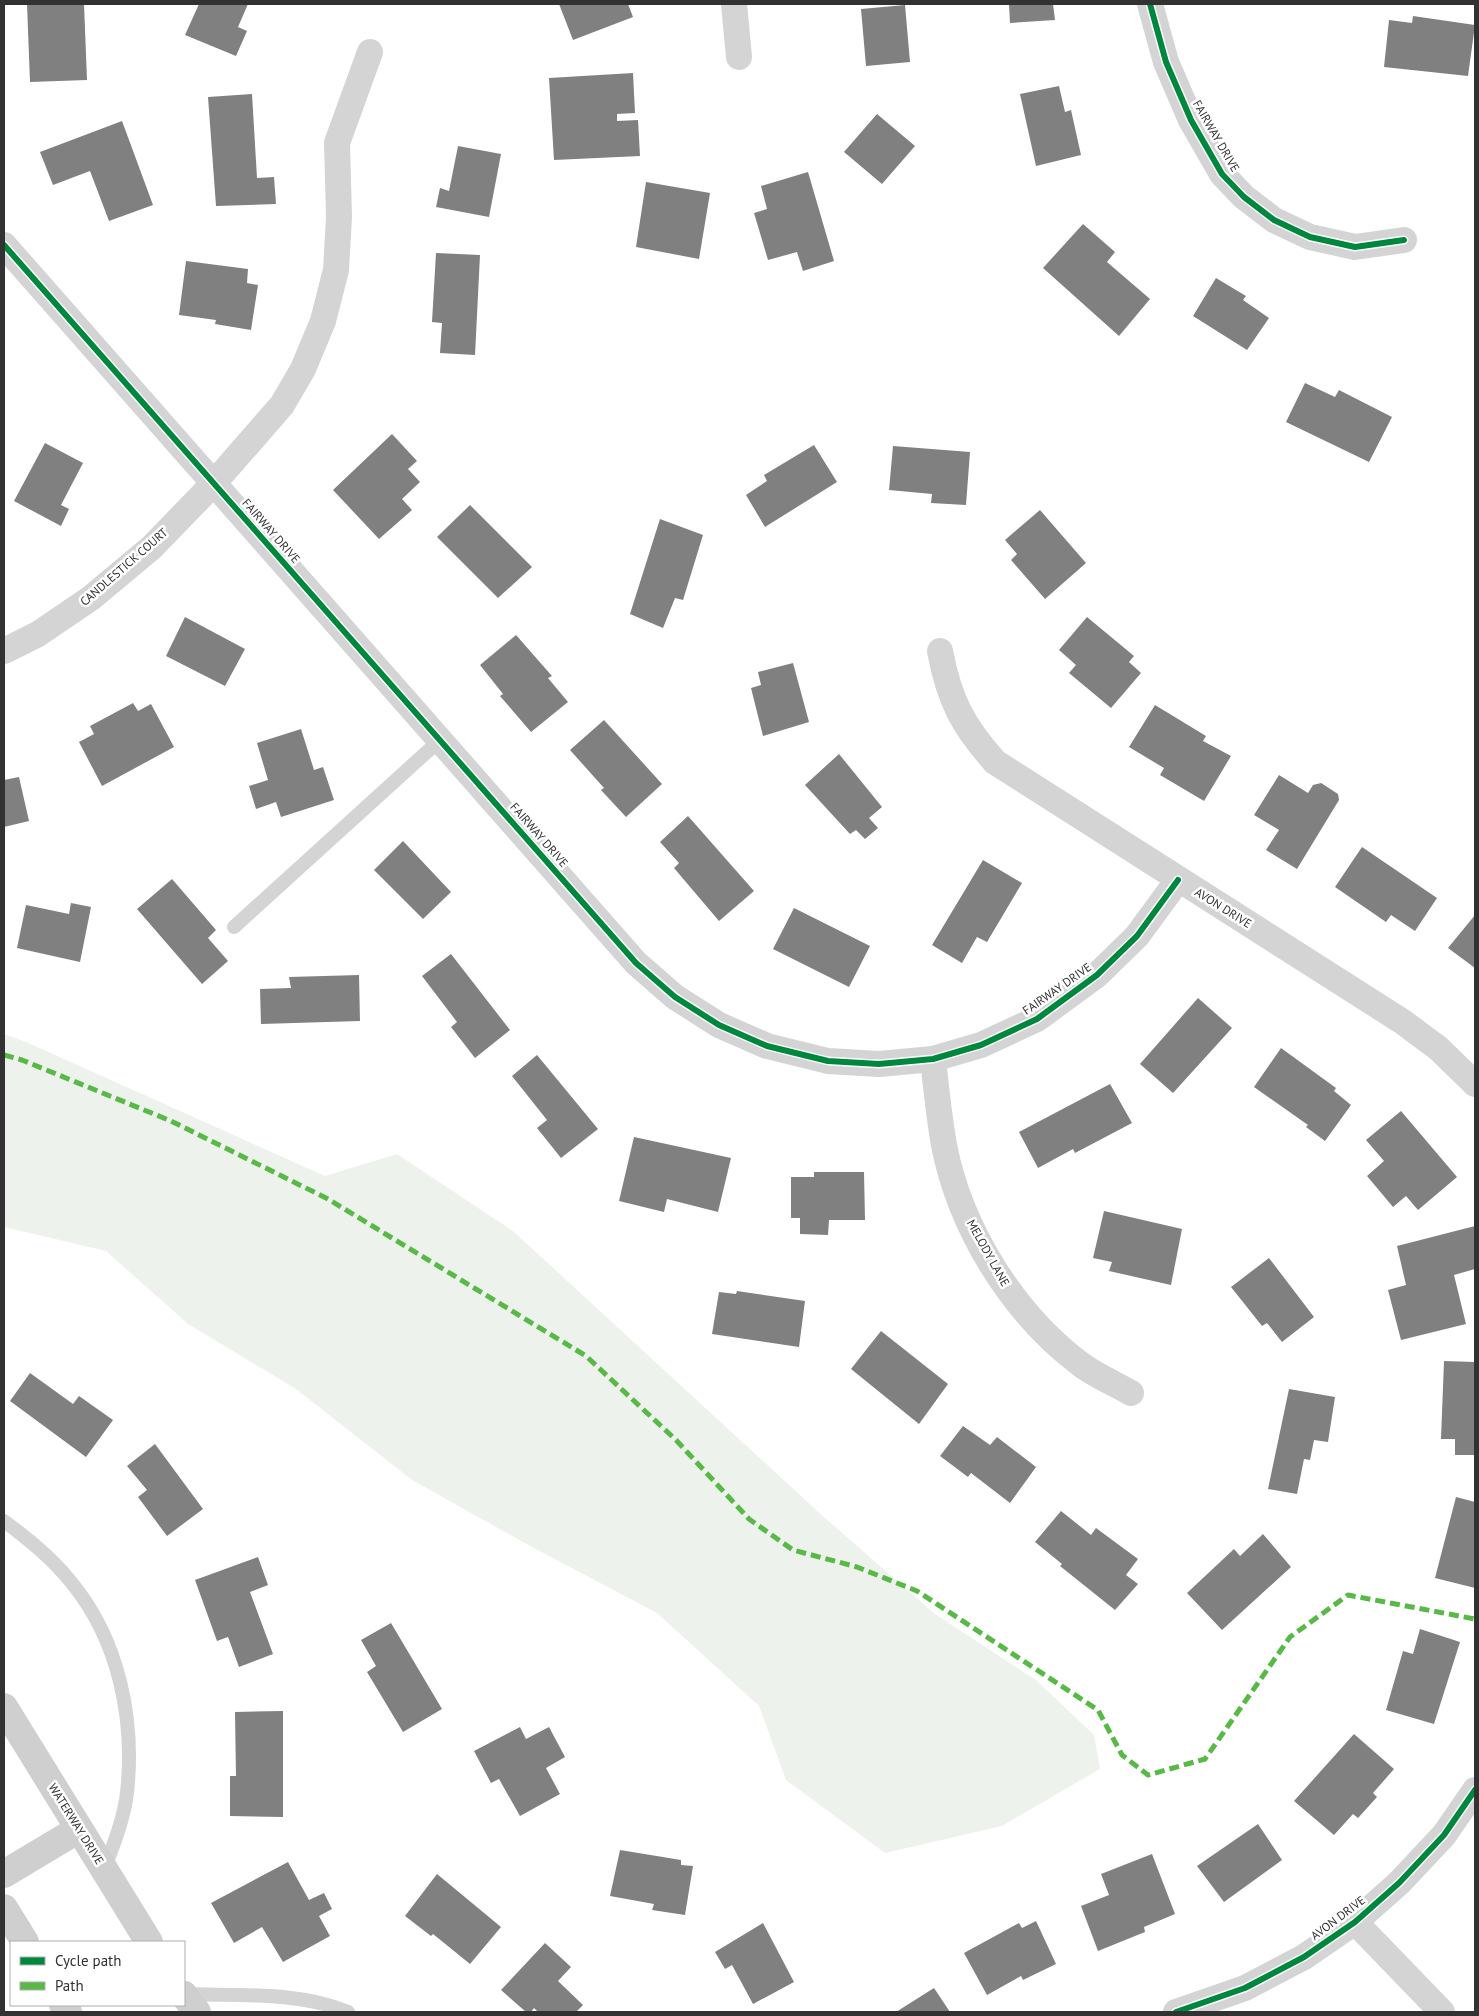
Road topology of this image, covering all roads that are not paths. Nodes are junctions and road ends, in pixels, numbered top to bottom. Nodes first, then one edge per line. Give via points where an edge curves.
1 (734, 4) edge
2 (1150, 4) edge
3 (370, 52) dead end
4 (739, 57) dead end
5 (1404, 240) dead end
6 (4, 245) edge
7 (214, 483) junction
8 (4, 651) edge
9 (940, 651) dead end
10 (440, 740) junction
11 (1178, 880) junction
12 (234, 927) dead end
13 (932, 1059) junction
14 (1475, 1084) edge
15 (1131, 1393) dead end
16 (4, 1520) edge
17 (4, 1706) edge
18 (1475, 1790) edge
19 (79, 1829) junction
20 (104, 1869) junction
21 (4, 1874) edge
22 (4, 1908) edge
23 (1355, 1922) junction
24 (23, 1941) edge
25 (148, 1941) edge
26 (185, 1995) edge
27 (185, 1996) edge
28 (197, 2012) edge
29 (348, 2012) edge
30 (1176, 2012) edge
31 (1442, 2012) edge

1 - 4 street
2 - 5 street, FAIRWAY DRIVE via 1166,62 1191,120 1222,174 1244,197 1274,220 1310,237 1355,247
3 - 7 street, CANDLESTICK COURT via 336,143 339,217 336,270 324,321 303,369 282,405
6 - 7 street, FAIRWAY DRIVE
7 - 8 street, CANDLESTICK COURT via 152,547 91,598 38,634
7 - 10 street, FAIRWAY DRIVE
9 - 11 street, AVON DRIVE via 945,680 959,715 994,762
10 - 12 lane
10 - 13 street, FAIRWAY DRIVE via 636,963 682,1002 719,1025 767,1046 828,1061 880,1064
11 - 13 street, FAIRWAY DRIVE via 1137,936 1097,975 1044,1014 981,1045
11 - 14 street, AVON DRIVE via 1403,1022 1438,1048
13 - 15 street, MELODY LANE via 944,1146 960,1200 978,1241 1007,1289 1042,1332 1080,1364
16 - 20 lane via 40,1548 72,1582 98,1622 116,1665 126,1702 130,1748 127,1794 116,1839
17 - 19 main road, WATERWAY DRIVE
18 - 23 street, AVON DRIVE via 1438,1842 1399,1884
19 - 20 main road, WATERWAY DRIVE
19 - 21 main road
20 - 25 main road, WATERWAY DRIVE
22 - 24 main road
23 - 30 street, AVON DRIVE via 1304,1957 1245,1988
23 - 31 street
26 - 29 lane via 291,1997
27 - 28 main road

